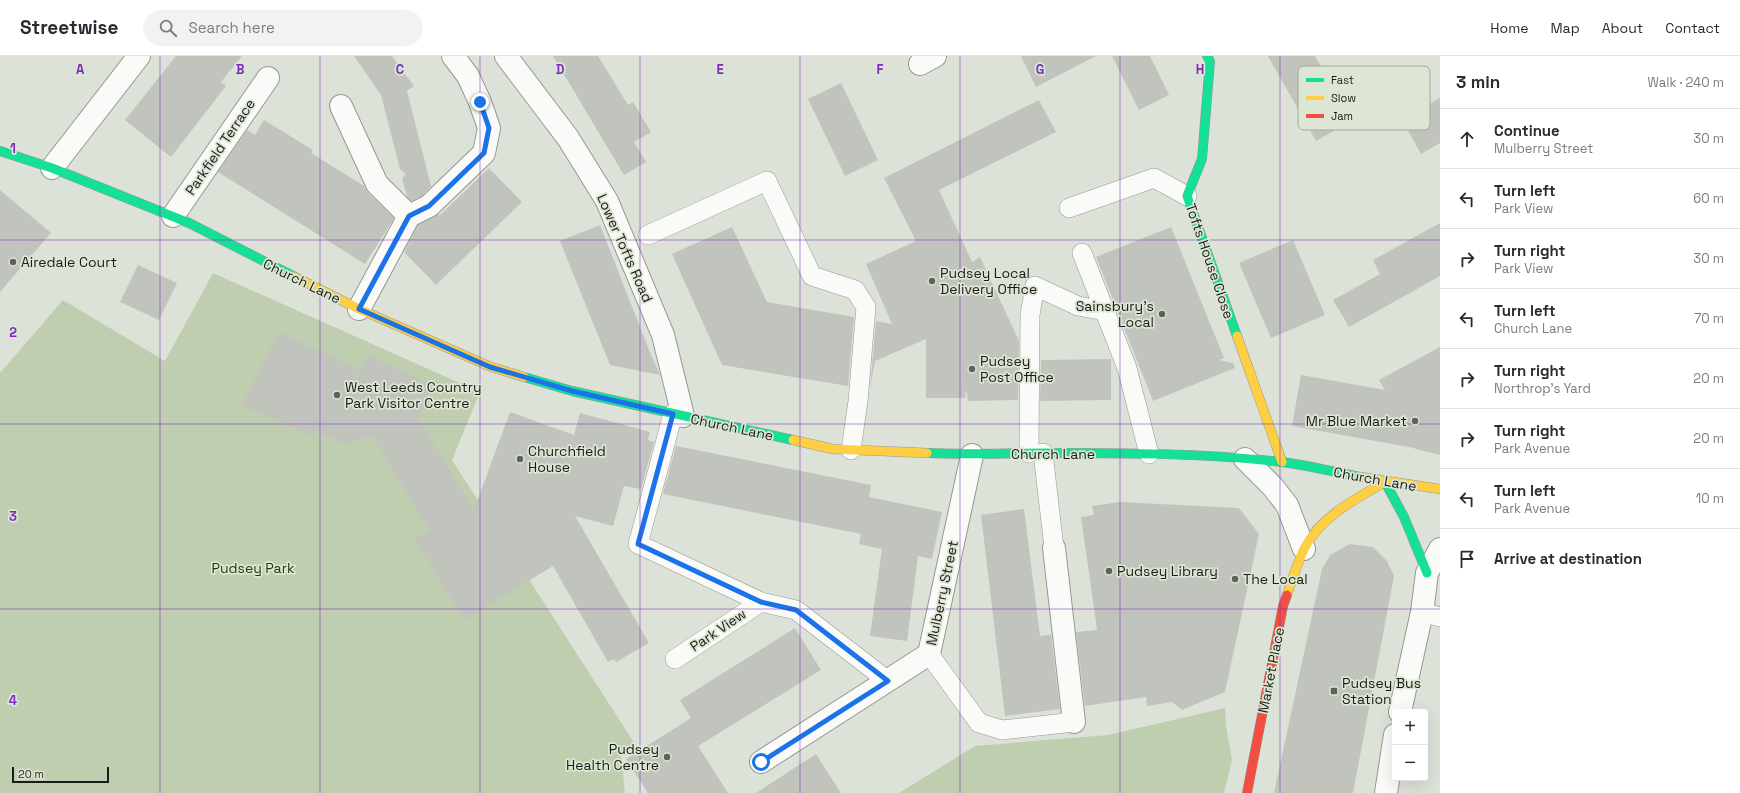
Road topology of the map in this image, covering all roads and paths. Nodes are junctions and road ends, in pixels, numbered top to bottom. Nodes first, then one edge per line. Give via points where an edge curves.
1 (139, 56) edge
2 (453, 56) edge
3 (506, 56) edge
4 (1207, 56) edge
5 (268, 78) dead end
6 (341, 106) dead end
7 (0, 151) edge
8 (52, 168) junction
9 (1187, 196) junction
10 (1069, 208) dead end
11 (173, 216) junction
12 (409, 216) junction
13 (648, 235) dead end
14 (1082, 253) dead end
15 (359, 309) junction
16 (1105, 311) junction
17 (678, 415) junction
18 (851, 450) junction
19 (1036, 453) junction
20 (1149, 454) junction
21 (972, 455) junction
22 (1245, 459) junction
23 (1282, 462) junction
24 (1385, 482) junction
25 (1440, 490) edge
26 (1054, 548) joint
27 (1304, 549) junction
28 (1440, 549) edge
29 (1428, 573) junction
30 (761, 602) junction
31 (1431, 614) edge
32 (929, 654) junction
33 (674, 659) dead end
34 (888, 681) junction
35 (1401, 709) edge
36 (1074, 722) joint
37 (1393, 745) edge
38 (761, 762) dead end
39 (1247, 793) edge
40 (1386, 793) edge

1 - 8 street
2 - 12 street via 468,76 489,128 484,153 429,206
3 - 17 street, Lower Tofts Road via 568,138 607,201 663,335
4 - 9 main road, Tofts House Close via 1210,61 1202,159
5 - 11 street, Parkfield Terrace
6 - 12 street via 377,184
7 - 8 main road, Church Lane
8 - 11 main road, Church Lane
9 - 10 lane via 1154,178
9 - 23 main road, Tofts House Close
11 - 15 main road, Church Lane
12 - 15 street
13 - 18 lane via 767,181 812,276 856,290 866,307
14 - 16 lane
15 - 17 main road, Church Lane via 490,367 572,391
16 - 19 lane via 1078,306 1035,286 1030,315
16 - 20 lane via 1127,368
17 - 18 main road, Church Lane via 833,449
17 - 30 lane, Park View via 638,544
18 - 21 main road, Church Lane
19 - 20 main road, Church Lane
19 - 21 main road, Church Lane
19 - 26 lane
20 - 22 main road, Church Lane
21 - 32 street, Mulberry Street
22 - 23 main road, Church Lane
22 - 27 street via 1287,505
23 - 24 main road, Church Lane
24 - 25 main road, Church Lane
24 - 27 main road, Market Place via 1322,523
24 - 29 main road via 1404,517
26 - 36 street
27 - 39 main road, Market Place via 1283,606
28 - 29 street
29 - 31 street
30 - 33 lane, Park View
30 - 34 lane, Park View via 796,610
31 - 35 street
32 - 34 street, Mulberry Street
32 - 36 lane via 979,723 1002,730
34 - 38 street, Mulberry Street
37 - 40 street

